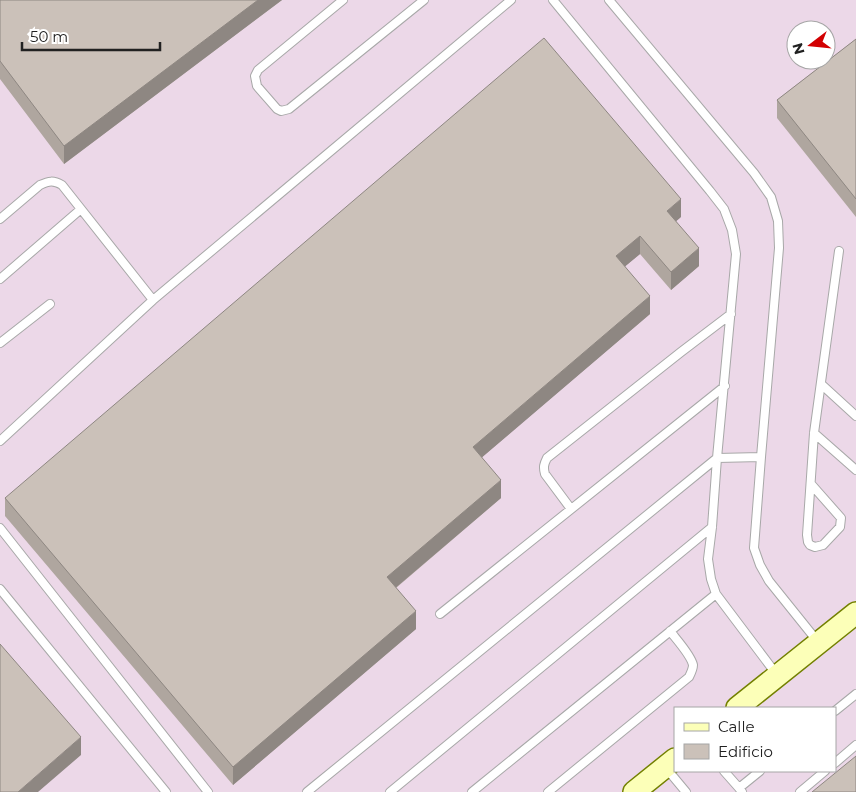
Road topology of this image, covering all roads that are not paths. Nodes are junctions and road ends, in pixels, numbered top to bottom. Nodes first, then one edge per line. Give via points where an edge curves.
1 (343, 0) edge
2 (424, 0) edge
3 (511, 0) edge
4 (553, 0) edge
5 (609, 0) edge
6 (81, 209) junction
7 (0, 219) edge
8 (839, 251) dead end
9 (0, 279) edge
10 (153, 300) junction
11 (50, 304) dead end
12 (731, 314) junction
13 (0, 343) edge
14 (821, 384) junction
15 (725, 386) junction
16 (856, 416) edge
17 (814, 433) junction
18 (0, 441) edge
19 (760, 457) junction
20 (718, 458) junction
21 (856, 470) edge
22 (811, 484) junction
23 (571, 510) junction
24 (712, 527) junction
25 (0, 528) edge
26 (0, 589) edge
27 (716, 594) junction
28 (856, 612) edge
29 (440, 614) dead end
30 (670, 630) junction
31 (819, 643) junction
32 (777, 675) junction
33 (856, 694) edge
34 (738, 707) edge
35 (836, 710) edge
36 (856, 745) edge
37 (670, 762) edge
38 (836, 762) edge
39 (675, 772) edge
40 (725, 772) edge
41 (759, 772) edge
42 (824, 772) edge
43 (740, 790) edge
44 (166, 792) edge
45 (208, 792) edge
46 (307, 792) edge
47 (390, 792) edge
48 (472, 792) edge
49 (548, 792) edge
50 (634, 792) edge
51 (686, 792) edge
52 (800, 792) edge

1 - 2 lane via 258,70 255,76 257,86 277,109 289,109
3 - 10 lane
4 - 12 lane via 724,209 736,254
5 - 19 lane via 771,197 778,221 779,248
6 - 7 lane via 62,185 56,181 47,182
6 - 9 lane
6 - 10 lane
8 - 14 lane
10 - 18 lane
11 - 13 lane
12 - 15 lane
12 - 23 lane via 547,458 545,474
14 - 16 lane
14 - 17 lane
15 - 20 lane
15 - 23 lane
17 - 21 lane
17 - 22 lane
19 - 20 lane
19 - 31 lane via 754,548 769,581
20 - 24 lane
20 - 46 lane
22 - 22 lane via 841,518 840,527 818,547 810,545 807,535
23 - 29 lane
24 - 27 lane via 708,559
24 - 47 lane
25 - 45 lane
26 - 44 lane
27 - 30 lane
27 - 32 lane
28 - 31 street
30 - 48 lane
30 - 49 lane via 693,664 689,677
31 - 32 street
32 - 34 street
33 - 35 lane
36 - 38 lane
37 - 50 street
39 - 51 lane
40 - 43 lane
41 - 43 lane
42 - 52 lane

